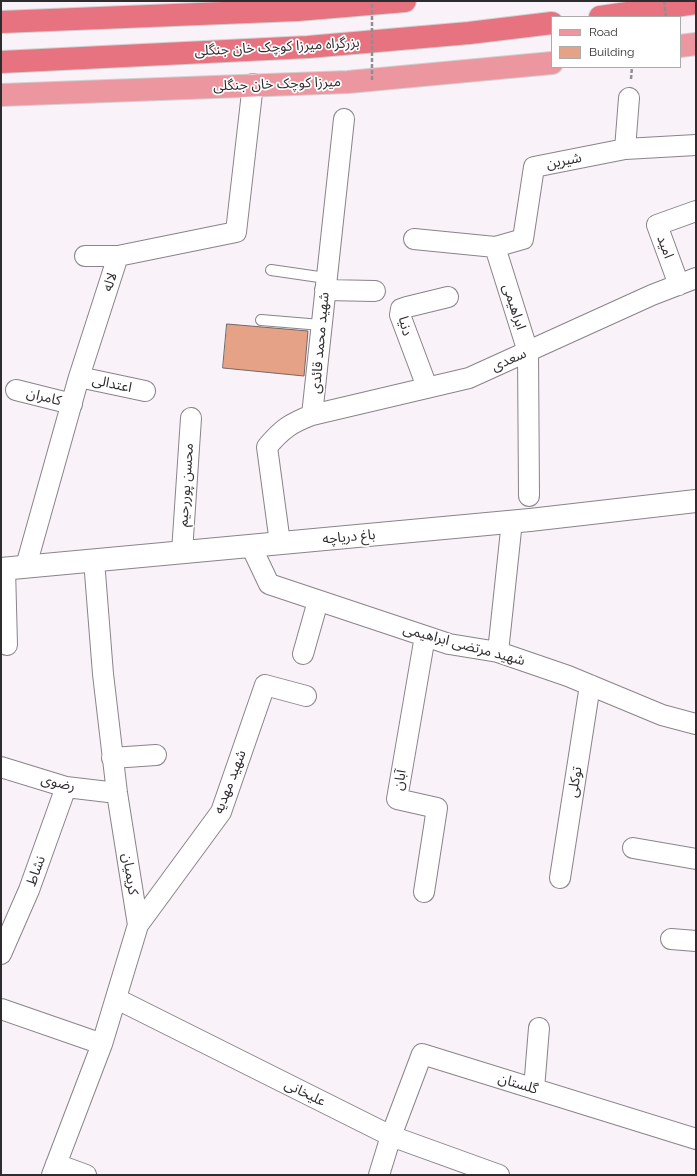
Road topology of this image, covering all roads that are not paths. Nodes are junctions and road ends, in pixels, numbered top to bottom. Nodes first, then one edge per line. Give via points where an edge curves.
1 (406, 1) edge
2 (696, 3) edge
3 (607, 16) edge
4 (1, 22) edge
5 (551, 23) edge
6 (696, 44) edge
7 (681, 46) edge
8 (1, 62) edge
9 (551, 63) edge
10 (253, 84) junction
11 (1, 94) edge
12 (629, 98) dead end
13 (344, 119) dead end
14 (696, 145) edge
15 (625, 149) junction
16 (696, 212) edge
17 (414, 239) dead end
18 (495, 247) junction
19 (85, 256) dead end
20 (118, 256) junction
21 (271, 270) dead end
22 (687, 282) edge
23 (325, 284) junction
24 (375, 291) dead end
25 (448, 297) dead end
26 (261, 320) dead end
27 (322, 325) junction
28 (528, 352) junction
29 (79, 377) junction
30 (427, 387) junction
31 (16, 390) dead end
32 (145, 391) dead end
33 (72, 404) junction
34 (312, 414) junction
35 (191, 418) dead end
36 (529, 496) dead end
37 (696, 501) edge
38 (512, 521) junction
39 (280, 543) junction
40 (251, 546) junction
41 (182, 552) junction
42 (94, 560) junction
43 (11, 567) edge
44 (318, 601) junction
45 (425, 636) junction
46 (7, 645) dead end
47 (498, 652) junction
48 (303, 654) dead end
49 (590, 685) junction
50 (306, 696) dead end
51 (696, 724) edge
52 (156, 755) dead end
53 (112, 758) junction
54 (1, 768) edge
55 (66, 787) junction
56 (117, 793) junction
57 (633, 848) dead end
58 (696, 860) edge
59 (560, 878) dead end
60 (424, 892) dead end
61 (138, 924) junction
62 (6, 930) edge
63 (671, 939) dead end
64 (696, 942) edge
65 (1, 954) edge
66 (116, 999) junction
67 (1, 1010) edge
68 (539, 1028) dead end
69 (102, 1044) junction
70 (534, 1089) junction
71 (391, 1136) junction
72 (696, 1139) edge
73 (54, 1169) edge
74 (86, 1175) edge
75 (379, 1175) edge
76 (499, 1175) edge

1 - 4 highway via 298,10
2 - 3 highway
5 - 8 highway, بزرگراه میرزا کوچک خان جنگلی via 308,47
6 - 7 main road
9 - 10 main road, میرزا کوچک خان جنگلی via 372,80
10 - 11 main road, میرزا کوچک خان جنگلی
10 - 20 street, لاله via 236,232
12 - 15 street
13 - 23 street, شهید محمد قائدی
14 - 15 street, شیرین
15 - 18 street, شیرین via 534,167 523,239
16 - 22 street, امید via 657,225
17 - 18 street
18 - 28 street, ابراهیمی
19 - 20 street
20 - 29 street, لاله
21 - 23 lane
22 - 28 street, سعدی via 652,295
23 - 24 street
23 - 27 street, شهید محمد قائدی
25 - 30 street, دنیا via 401,309 400,315
26 - 27 lane
27 - 34 street, شهید محمد قائدی
28 - 30 street, سعدی via 469,378
28 - 36 street, ابراهیمی
29 - 32 street, اعتدالی
29 - 33 street, لاله
30 - 34 street, سعدی
31 - 33 street, کامران
33 - 43 street, لاله
34 - 39 street, شهید محمد قائدی via 280,431 267,447
35 - 41 street, محسن پوررحیم
37 - 38 street, باغ دریاچه
38 - 39 street, باغ دریاچه
38 - 47 street
39 - 40 street, باغ دریاچه
40 - 41 street, باغ دریاچه
40 - 44 street, شهید مرتضی ابراهیمی via 269,584
41 - 42 street, باغ دریاچه
42 - 43 street, باغ دریاچه
42 - 53 street, کریمیان
43 - 46 street, لاله
44 - 45 street, شهید مرتضی ابراهیمی
44 - 48 street
45 - 47 street, شهید مرتضی ابراهیمی via 449,644
45 - 60 street, آبان via 397,799 437,808
47 - 49 street, شهید مرتضی ابراهیمی
49 - 51 street, شهید مرتضی ابراهیمی via 662,715
49 - 59 street, توکلی
50 - 61 street, شهید مهدیه via 265,684 221,812
52 - 53 street
53 - 56 street, کریمیان
54 - 55 street, رضوی
55 - 56 street, رضوی
55 - 62 street, نشاط via 29,890
56 - 61 street, کریمیان
57 - 58 street
61 - 66 street, کریمیان
62 - 65 street, نشاط
63 - 64 street
66 - 69 street, کریمیان
66 - 71 street, علیخانی
67 - 69 street
68 - 70 street
69 - 73 street, کریمیان
70 - 71 street, گلستان via 422,1054
70 - 72 street, گلستان
71 - 75 street
71 - 76 street, علیخانی
73 - 74 street

